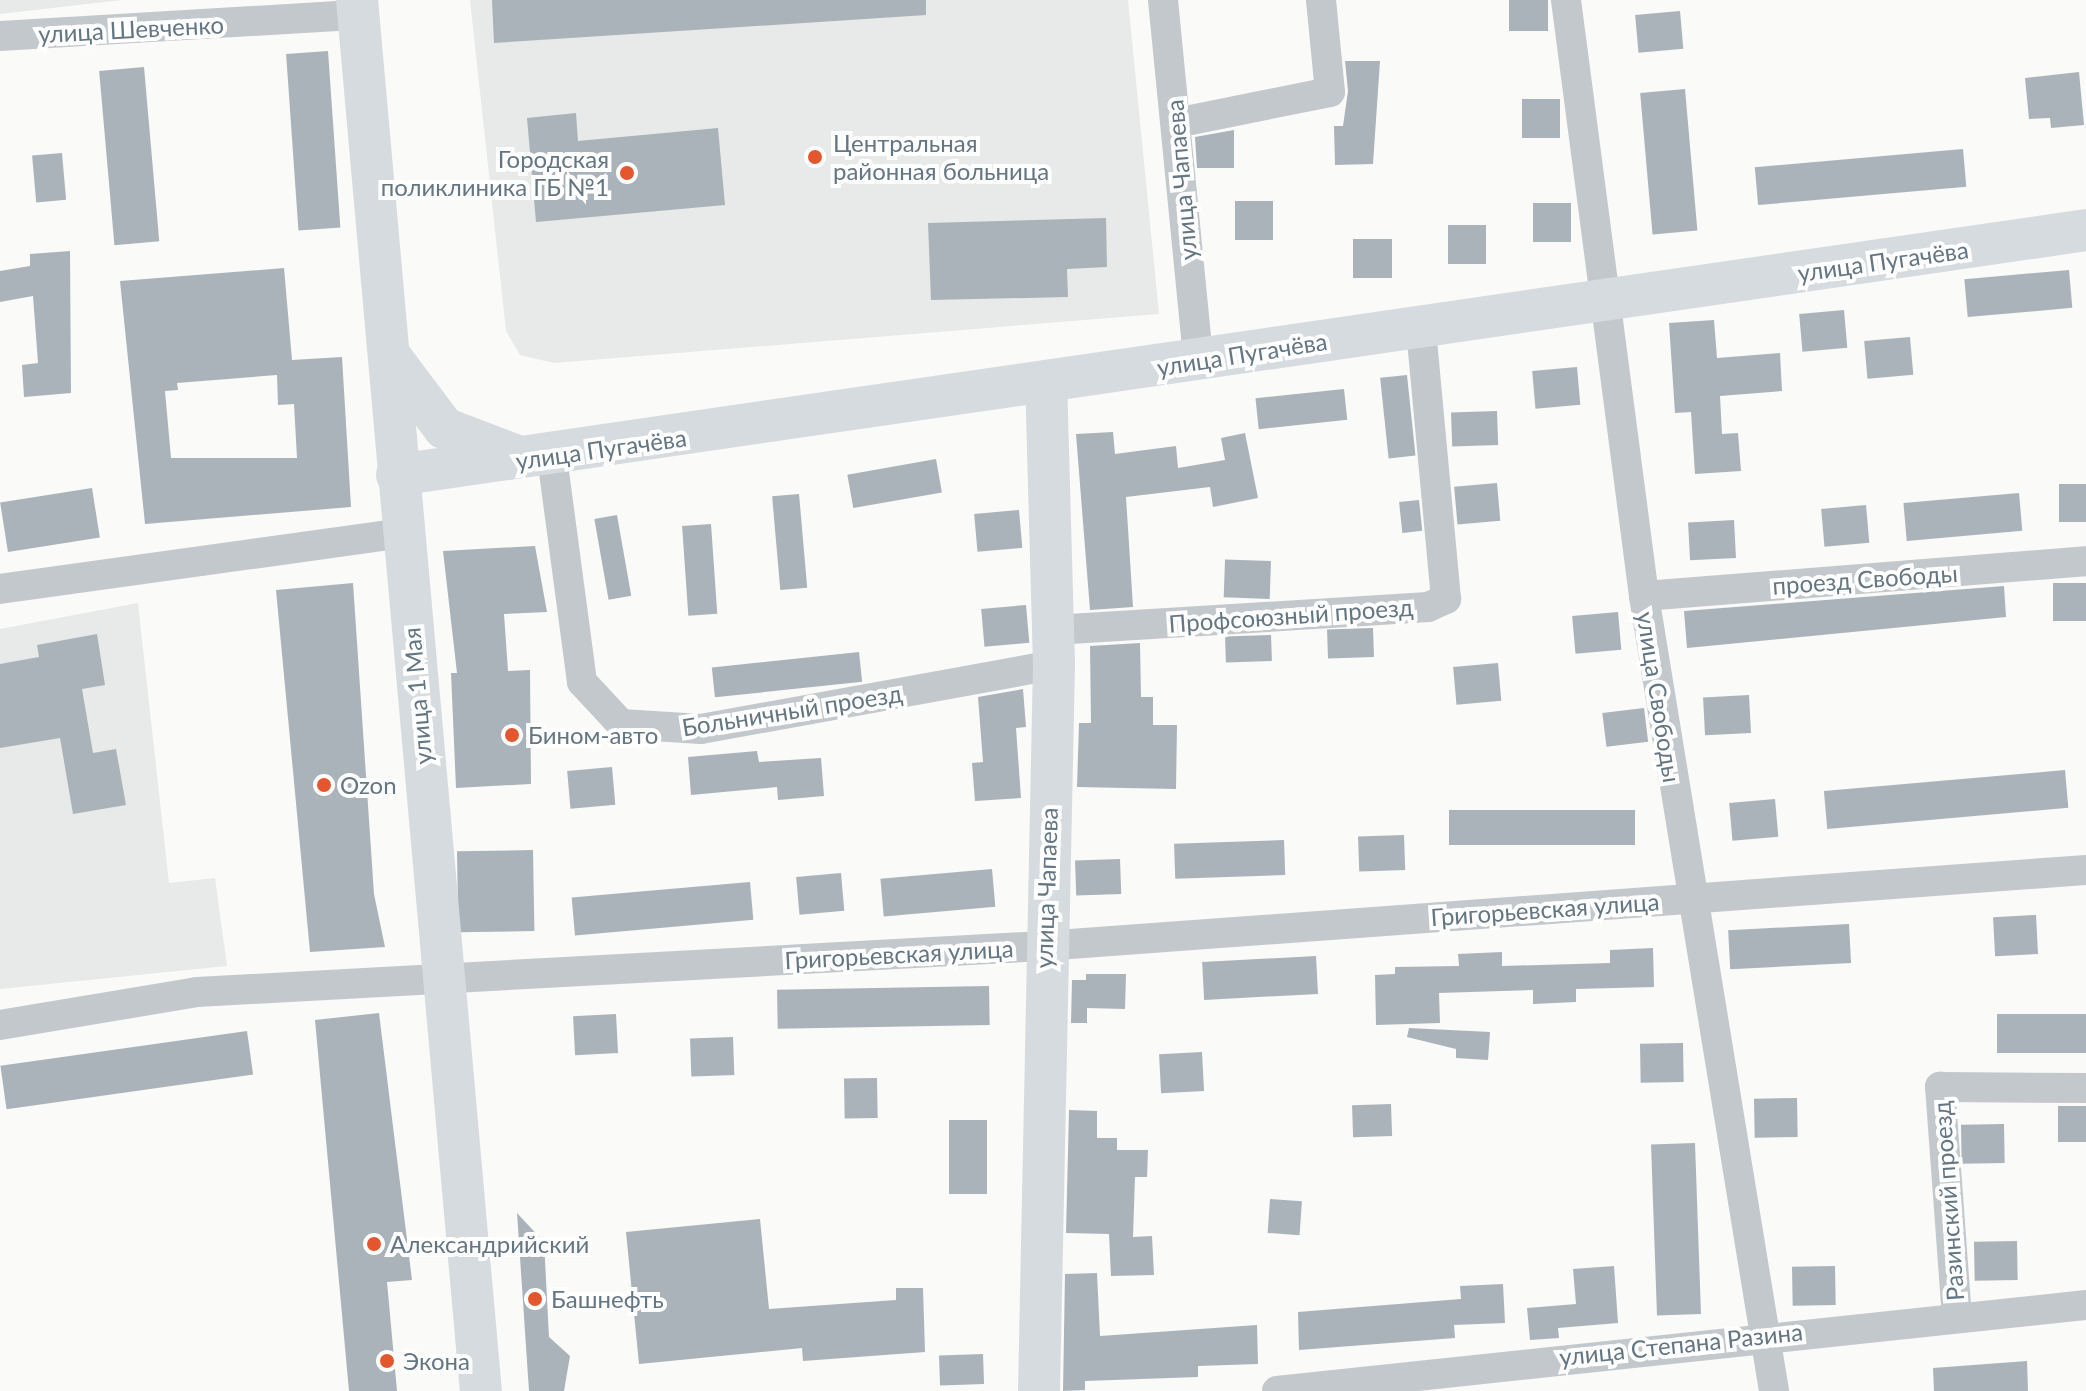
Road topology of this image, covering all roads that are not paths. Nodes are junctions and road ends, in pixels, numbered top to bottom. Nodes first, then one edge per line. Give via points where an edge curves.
1 (1163, 0) edge
2 (1321, 0) edge
3 (1566, 0) edge
4 (357, 7) edge
5 (0, 36) edge
6 (1176, 123) junction
7 (2086, 230) edge
8 (1604, 302) junction
9 (1421, 328) junction
10 (386, 350) junction
11 (1198, 360) junction
12 (1046, 385) junction
13 (543, 458) junction
14 (397, 475) junction
15 (402, 533) junction
16 (2086, 561) edge
17 (0, 589) edge
18 (1644, 596) junction
19 (1054, 647) junction
20 (2086, 870) edge
21 (1689, 898) junction
22 (1043, 946) junction
23 (444, 981) junction
24 (0, 1025) edge
25 (2086, 1088) edge
26 (2086, 1305) edge
27 (1957, 1318) junction
28 (1767, 1333) junction
29 (481, 1391) edge
30 (1039, 1391) edge
31 (1277, 1391) edge
32 (1774, 1391) edge

1 - 6 street, улица Чапаева
2 - 6 street via 1330,92
3 - 8 street, улица Свободы
4 - 5 street, улица Шевченко
4 - 10 main road, улица 1 Мая
6 - 11 street, улица Чапаева
7 - 8 main road, улица Пугачёва
8 - 9 main road, улица Пугачёва
8 - 18 street, улица Свободы
9 - 11 main road, улица Пугачёва
9 - 19 street, Профсоюзный проезд via 1446,599 1428,607
10 - 13 main road via 444,428 485,449
10 - 14 main road, улица 1 Мая
11 - 12 main road, улица Пугачёва
12 - 13 main road, улица Пугачёва
12 - 19 main road, улица Чапаева
13 - 14 main road, улица Пугачёва
13 - 19 street, Больничный проезд via 582,682 621,724 701,729
14 - 15 main road, улица 1 Мая
15 - 17 street
15 - 23 main road, улица 1 Мая
16 - 18 street, проезд Свободы
18 - 21 street, улица Свободы
19 - 22 main road, улица Чапаева
20 - 21 street, Григорьевская улица
21 - 22 street, Григорьевская улица
21 - 28 street, улица Свободы
22 - 23 street, Григорьевская улица
22 - 30 main road, улица Чапаева
23 - 24 street, Григорьевская улица via 197,992
23 - 29 main road, улица 1 Мая
25 - 27 street, Разинский проезд via 1940,1087
26 - 27 street, улица Степана Разина
27 - 28 street, улица Степана Разина
28 - 31 street, улица Степана Разина
28 - 32 street, улица Свободы

